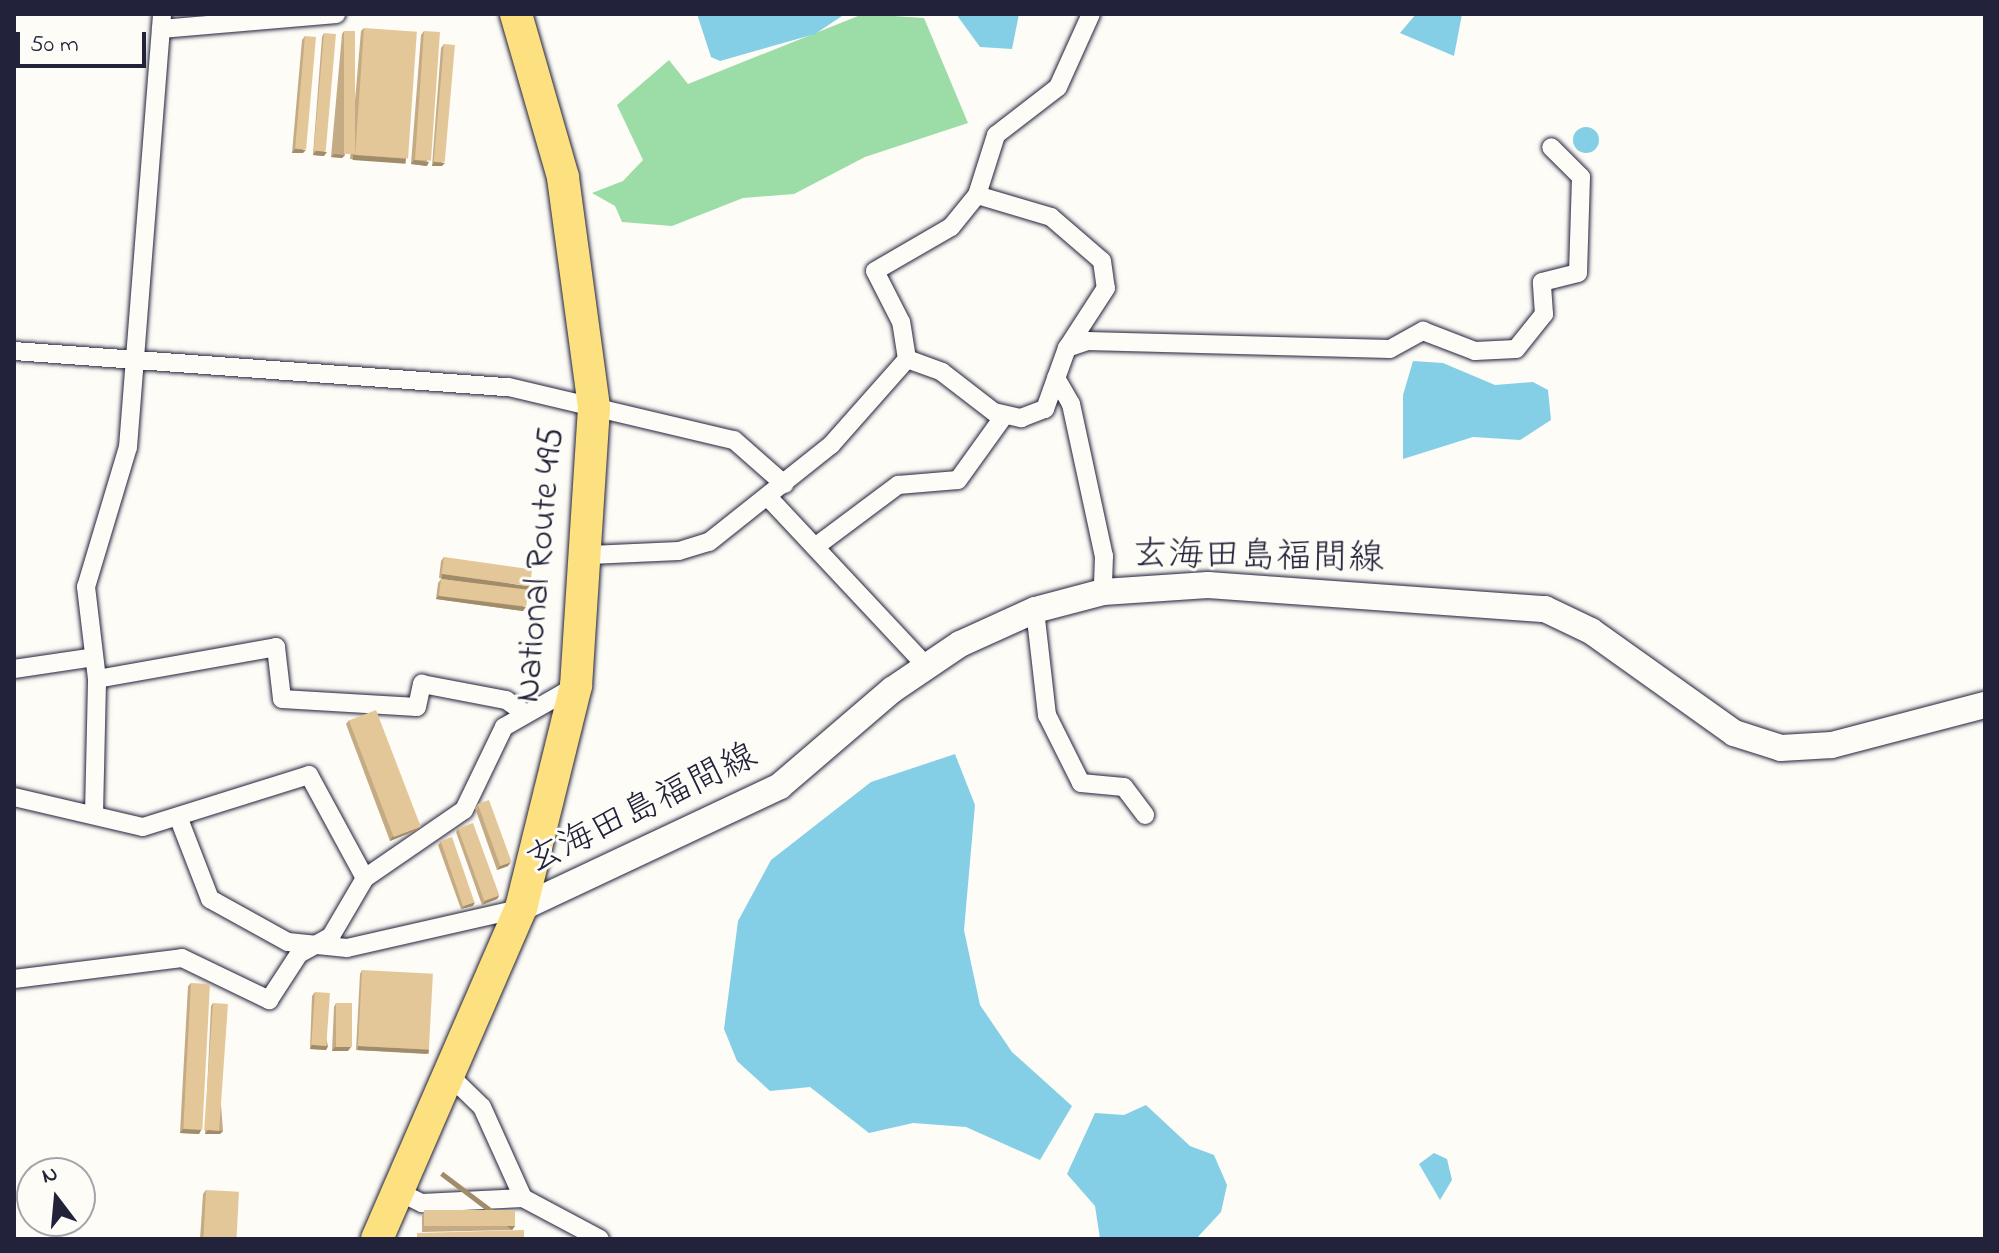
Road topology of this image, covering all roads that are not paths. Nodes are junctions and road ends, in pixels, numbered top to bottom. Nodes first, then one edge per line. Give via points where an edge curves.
1 (336, 14) edge
2 (516, 14) edge
3 (1091, 14) edge
4 (161, 22) edge
5 (1551, 147) dead end
6 (977, 195) junction
7 (1067, 348) junction
8 (14, 351) edge
9 (907, 359) junction
10 (136, 360) junction
11 (1056, 378) junction
12 (594, 407) junction
13 (1004, 416) junction
14 (784, 484) junction
15 (768, 497) junction
16 (815, 547) junction
17 (590, 555) junction
18 (1103, 592) junction
19 (1035, 610) junction
20 (94, 657) junction
21 (925, 665) junction
22 (14, 669) edge
23 (97, 679) junction
24 (576, 686) junction
25 (1985, 705) edge
26 (522, 711) junction
27 (14, 797) edge
28 (94, 814) junction
29 (1145, 815) dead end
30 (179, 819) junction
31 (365, 878) junction
32 (521, 908) junction
33 (313, 947) junction
34 (14, 979) edge
35 (448, 1074) junction
36 (397, 1191) junction
37 (523, 1198) junction
38 (377, 1239) edge
39 (600, 1239) edge

1 - 4 street
2 - 12 highway, National Route 495 via 563,177
3 - 6 street via 1058,87 996,135
4 - 10 street
5 - 7 street via 1581,177 1578,273 1542,282 1544,314 1516,349 1475,351 1423,331 1390,349 1087,341
6 - 7 street via 1051,217 1102,261 1106,288
6 - 9 street via 933,244 875,271 901,322
7 - 11 street
8 - 10 street
9 - 13 street via 942,372
9 - 14 street via 831,445
10 - 12 street via 509,387
10 - 20 street via 128,447 86,587
11 - 13 street via 1037,417
11 - 18 street via 1071,404 1104,556
12 - 14 street via 734,440
12 - 17 highway, National Route 495
13 - 16 street via 958,480 898,485
14 - 15 street
15 - 16 street
15 - 17 street via 709,542 679,551
16 - 21 street
17 - 24 highway, National Route 495
18 - 19 main road, 玄海田島福間線
18 - 25 main road, 玄海田島福間線 via 1208,585 1545,609 1591,631 1734,733 1781,748 1832,745
19 - 21 main road, 玄海田島福間線
19 - 29 street via 1047,715 1081,783 1124,787
20 - 22 street
20 - 23 street
21 - 32 main road, 玄海田島福間線 via 780,786
23 - 26 street via 276,647 282,699 417,707 422,684 506,700
23 - 28 street
24 - 26 street
24 - 32 highway, National Route 495
26 - 31 street via 493,742 456,820
27 - 28 street
28 - 30 street via 143,827
30 - 31 street via 309,775
30 - 33 street via 210,899 288,942
31 - 33 street via 331,936
32 - 33 street via 495,920 347,948
32 - 35 highway, National Route 495
33 - 34 street via 299,954 269,1000 182,958
35 - 36 highway, National Route 495
35 - 37 street via 482,1107
36 - 37 street via 422,1203
36 - 38 highway, National Route 495
37 - 39 street

